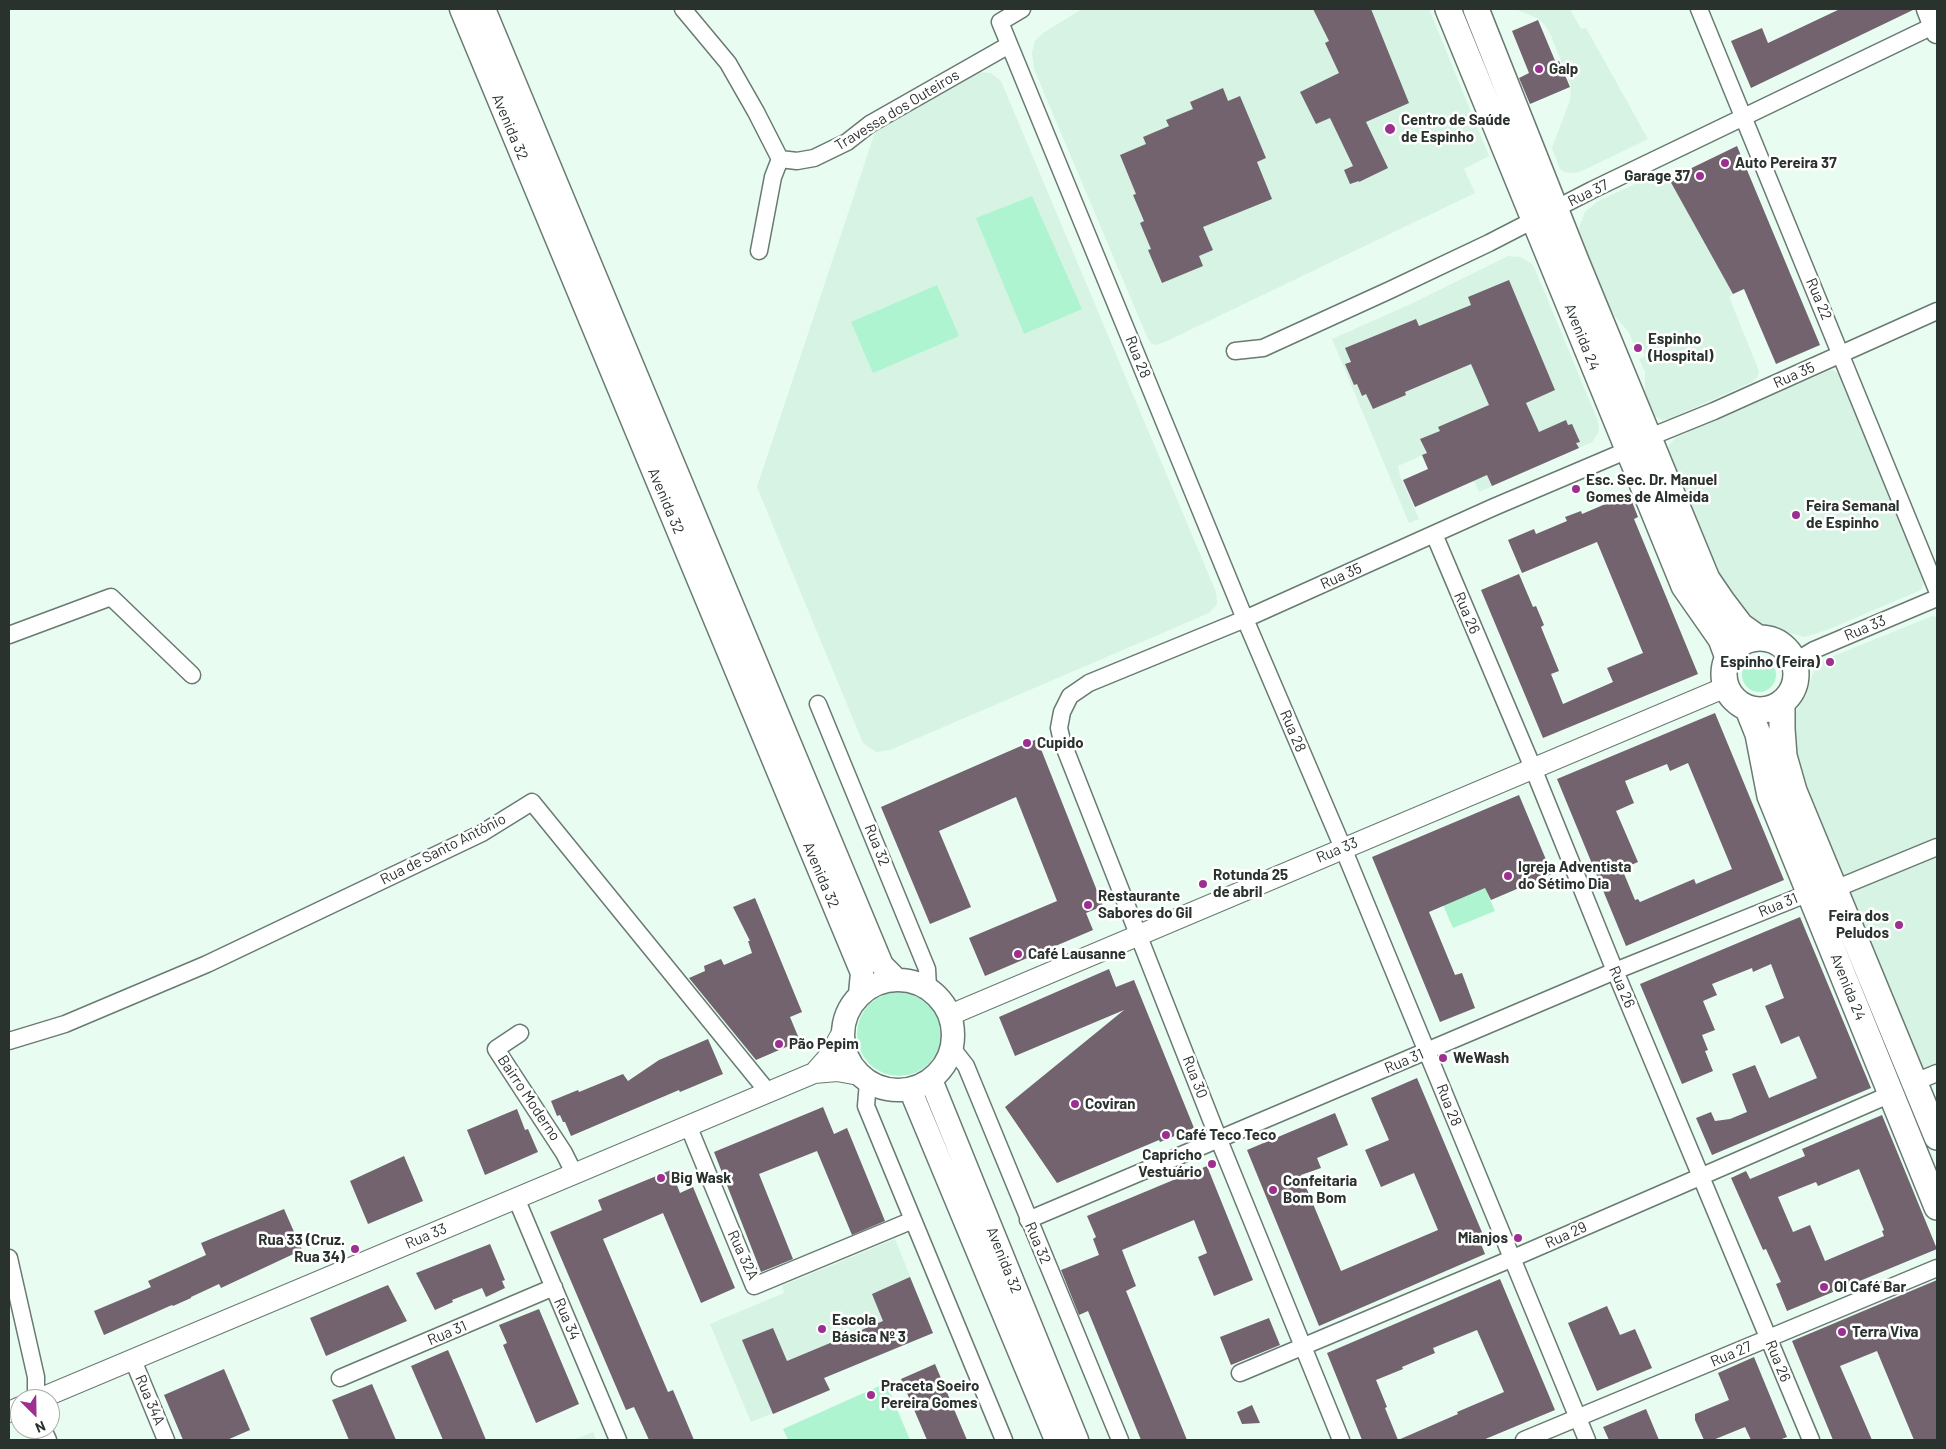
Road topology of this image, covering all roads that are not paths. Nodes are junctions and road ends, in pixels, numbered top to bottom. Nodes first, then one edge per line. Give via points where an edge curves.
1 (461, 9) edge
2 (484, 9) edge
3 (683, 9) edge
4 (1022, 9) edge
5 (1448, 9) edge
6 (1476, 9) edge
7 (1699, 9) edge
8 (1934, 23) edge
9 (1009, 45) junction
10 (1744, 118) junction
11 (780, 159) junction
12 (1545, 214) junction
13 (759, 251) dead end
14 (1937, 310) edge
15 (1235, 351) dead end
16 (1842, 354) junction
17 (1650, 437) junction
18 (1628, 450) junction
19 (1434, 534) junction
20 (1937, 590) edge
21 (1937, 598) edge
22 (1245, 619) junction
23 (9, 635) edge
24 (1758, 638) junction
25 (1728, 658) junction
26 (1794, 662) junction
27 (192, 675) dead end
28 (1726, 687) junction
29 (1782, 703) junction
30 (818, 704) dead end
31 (1748, 709) junction
32 (1062, 712) joint
33 (1533, 768) junction
34 (1937, 847) edge
35 (1343, 848) junction
36 (1835, 889) junction
37 (1809, 893) junction
38 (1138, 934) junction
39 (1616, 971) junction
40 (896, 980) junction
41 (928, 988) junction
42 (860, 994) junction
43 (950, 1015) junction
44 (520, 1033) dead end
45 (842, 1033) junction
46 (9, 1041) edge
47 (952, 1048) junction
48 (1428, 1051) junction
49 (814, 1073) junction
50 (1926, 1078) edge
51 (863, 1079) junction
52 (931, 1080) junction
53 (910, 1089) junction
54 (768, 1092) junction
55 (1891, 1094) junction
56 (688, 1125) junction
57 (1937, 1138) edge
58 (1219, 1140) junction
59 (574, 1174) junction
60 (1701, 1176) junction
61 (516, 1198) junction
62 (1937, 1207) edge
63 (913, 1220) junction
64 (1028, 1220) junction
65 (9, 1258) edge
66 (1511, 1259) junction
67 (1937, 1268) edge
68 (554, 1287) junction
69 (1769, 1338) junction
70 (1303, 1347) junction
71 (133, 1360) junction
72 (1240, 1373) dead end
73 (340, 1378) dead end
74 (37, 1389) edge
75 (60, 1390) edge
76 (1578, 1418) junction
77 (166, 1440) edge
78 (618, 1440) edge
79 (1004, 1440) edge
80 (1056, 1440) edge
81 (1077, 1440) edge
82 (1120, 1440) edge
83 (1341, 1440) edge
84 (1524, 1440) edge
85 (1587, 1440) edge
86 (1811, 1440) edge

1 - 42 main road, Avenida 32 via 862,973
2 - 40 main road, Avenida 32 via 882,965
3 - 11 street via 728,63
4 - 9 street, Rua 28 via 1000,22
5 - 12 main road, Avenida 24
6 - 12 main road, Avenida 24
7 - 10 street, Rua 22
8 - 10 street, Rua 37
9 - 11 street, Travessa dos Outeiros via 870,124 847,142 814,158
9 - 22 street, Rua 28
10 - 12 street, Rua 37
10 - 16 street, Rua 22
11 - 13 street via 773,178
12 - 15 street, Rua 37 via 1263,348
12 - 17 main road, Avenida 24
12 - 18 main road, Avenida 24
14 - 16 street, Rua 35
16 - 17 street, Rua 35
16 - 20 street, Rua 22
17 - 24 main road, Avenida 24 via 1707,578 1741,626
18 - 19 street, Rua 35
18 - 25 main road, Avenida 24 via 1684,586 1721,638
19 - 22 street, Rua 35
19 - 33 street, Rua 26
21 - 26 street, Rua 33 via 1814,650
22 - 32 street, Rua 35 via 1089,683 1070,696
22 - 35 street, Rua 28
23 - 27 street via 111,597
24 - 25 main road via 1735,648
24 - 26 main road, Avenida 24 via 1780,644
25 - 28 main road, Avenida 24 via 1724,670
26 - 29 main road via 1795,684
28 - 31 main road, Avenida 24 via 1737,703
28 - 33 street, Rua 33
29 - 31 main road via 1760,711
29 - 36 main road, Avenida 24 via 1784,756 1794,791
30 - 41 street, Rua 32 via 927,969
31 - 37 main road, Avenida 24 via 1758,734 1770,796
32 - 38 street, Rua 30 via 1059,728 1062,740
33 - 35 street, Rua 33
33 - 39 street, Rua 26
34 - 36 street
35 - 38 street, Rua 33
35 - 48 street, Rua 28
36 - 50 main road, Avenida 24
37 - 39 street, Rua 31
37 - 55 main road, Avenida 24
38 - 43 street, Rua 33
38 - 58 street, Rua 30
39 - 48 street, Rua 31
39 - 60 street, Rua 26
40 - 41 main road via 913,981
40 - 42 main road via 883,981
41 - 43 main road via 940,998
42 - 45 main road via 850,1006
43 - 47 main road
44 - 59 street, Bairro Moderno via 496,1049 564,1152
45 - 49 street, Rua 33 via 830,1056
45 - 51 main road via 849,1063
46 - 54 street, Rua de Santo António via 65,1024 207,964 482,833 532,802
47 - 52 main road via 940,1071
47 - 64 street, Rua 32 via 966,1066
48 - 58 street, Rua 31
48 - 66 street, Rua 28
49 - 51 street, Rua 33 via 837,1071
49 - 54 street, Rua 33
50 - 57 main road, Avenida 24
51 - 53 main road via 881,1088
51 - 63 street via 866,1106
52 - 53 main road
52 - 81 main road, Avenida 32
53 - 80 main road, Avenida 32
54 - 56 street, Rua 33
55 - 60 street, Rua 29
55 - 62 main road, Avenida 24
56 - 59 street, Rua 33
56 - 63 street, Rua 32A via 754,1286
58 - 64 street, Rua 31
58 - 70 street, Rua 30
59 - 61 street, Rua 33
60 - 66 street, Rua 29
60 - 69 street, Rua 26
61 - 68 street, Rua 34
61 - 71 street, Rua 33
63 - 79 street
64 - 82 street, Rua 32
65 - 74 street
66 - 70 street, Rua 29
66 - 76 street, Rua 28
67 - 69 street, Rua 27
68 - 73 street, Rua 31
68 - 78 street, Rua 34
69 - 76 street, Rua 27
69 - 86 street, Rua 26
70 - 72 street, Rua 29
70 - 83 street, Rua 30
71 - 75 street, Rua 33
71 - 77 street, Rua 34A
76 - 84 street, Rua 27
76 - 85 street, Rua 28

